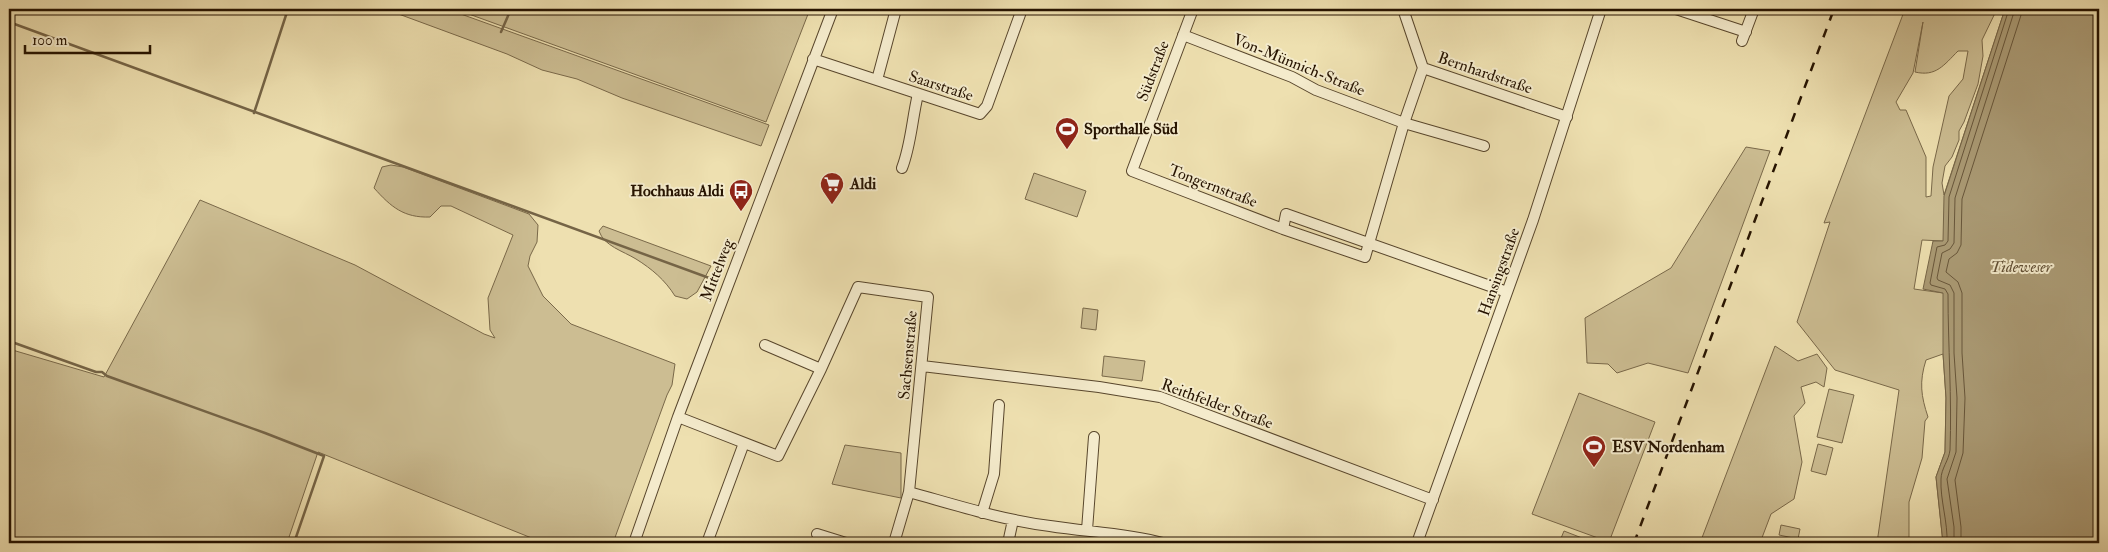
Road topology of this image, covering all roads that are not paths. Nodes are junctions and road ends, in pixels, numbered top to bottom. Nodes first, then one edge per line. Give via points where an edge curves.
1 (833, 9) edge
2 (896, 9) edge
3 (1022, 9) edge
4 (1193, 9) edge
5 (1403, 9) edge
6 (1600, 9) edge
7 (1676, 9) edge
8 (1754, 9) edge
9 (1183, 35) junction
10 (813, 59) junction
11 (1424, 68) junction
12 (877, 80) junction
13 (918, 94) junction
14 (1567, 116) junction
15 (1404, 123) junction
16 (1484, 146) dead end
17 (902, 168) dead end
18 (1132, 171) joint
19 (1283, 229) junction
20 (1368, 242) junction
21 (1507, 292) junction
22 (765, 345) dead end
23 (922, 366) junction
24 (821, 369) junction
25 (999, 405) dead end
26 (678, 417) junction
27 (1094, 438) dead end
28 (744, 443) junction
29 (910, 492) junction
30 (1433, 500) junction
31 (982, 513) junction
32 (1013, 520) junction
33 (1088, 530) junction
34 (818, 534) dead end
35 (634, 543) edge
36 (707, 543) edge
37 (846, 543) edge
38 (894, 543) edge
39 (1008, 543) edge
40 (1163, 543) edge
41 (1417, 543) edge

1 - 10 street, Mittelweg
2 - 12 street
3 - 13 street, Saarstraße via 987,106 980,114
4 - 9 street, Südstraße
5 - 11 street, Bernhardstraße
6 - 14 street, Hansingstraße
7 - 8 street via 1744,37
9 - 15 street, Von-Münnich-Straße
9 - 18 street, Südstraße
10 - 12 street, Saarstraße
10 - 26 street, Mittelweg
11 - 14 street, Bernhardstraße
11 - 15 street
12 - 13 street, Saarstraße
13 - 17 street via 909,150
14 - 21 street, Hansingstraße
15 - 16 street, Von-Münnich-Straße
15 - 20 street
18 - 19 street, Tongernstraße
19 - 20 street via 1286,214
19 - 20 street, Tongernstraße via 1365,257
20 - 21 street
21 - 30 street, Hansingstraße
22 - 24 street
23 - 24 street, Sachsenstraße via 928,297 858,287
23 - 29 street, Sachsenstraße
23 - 30 street, Reithfelder Straße via 1160,397
24 - 28 street, Sachsenstraße via 778,456
25 - 31 street via 994,474
26 - 28 street, Sachsenstraße
26 - 35 street, Mittelweg
27 - 33 street
28 - 36 street
29 - 31 street
29 - 38 street, Sachsenstraße
30 - 41 street, Hansingstraße
31 - 32 street
32 - 33 street
32 - 39 street
33 - 40 street
34 - 37 street

